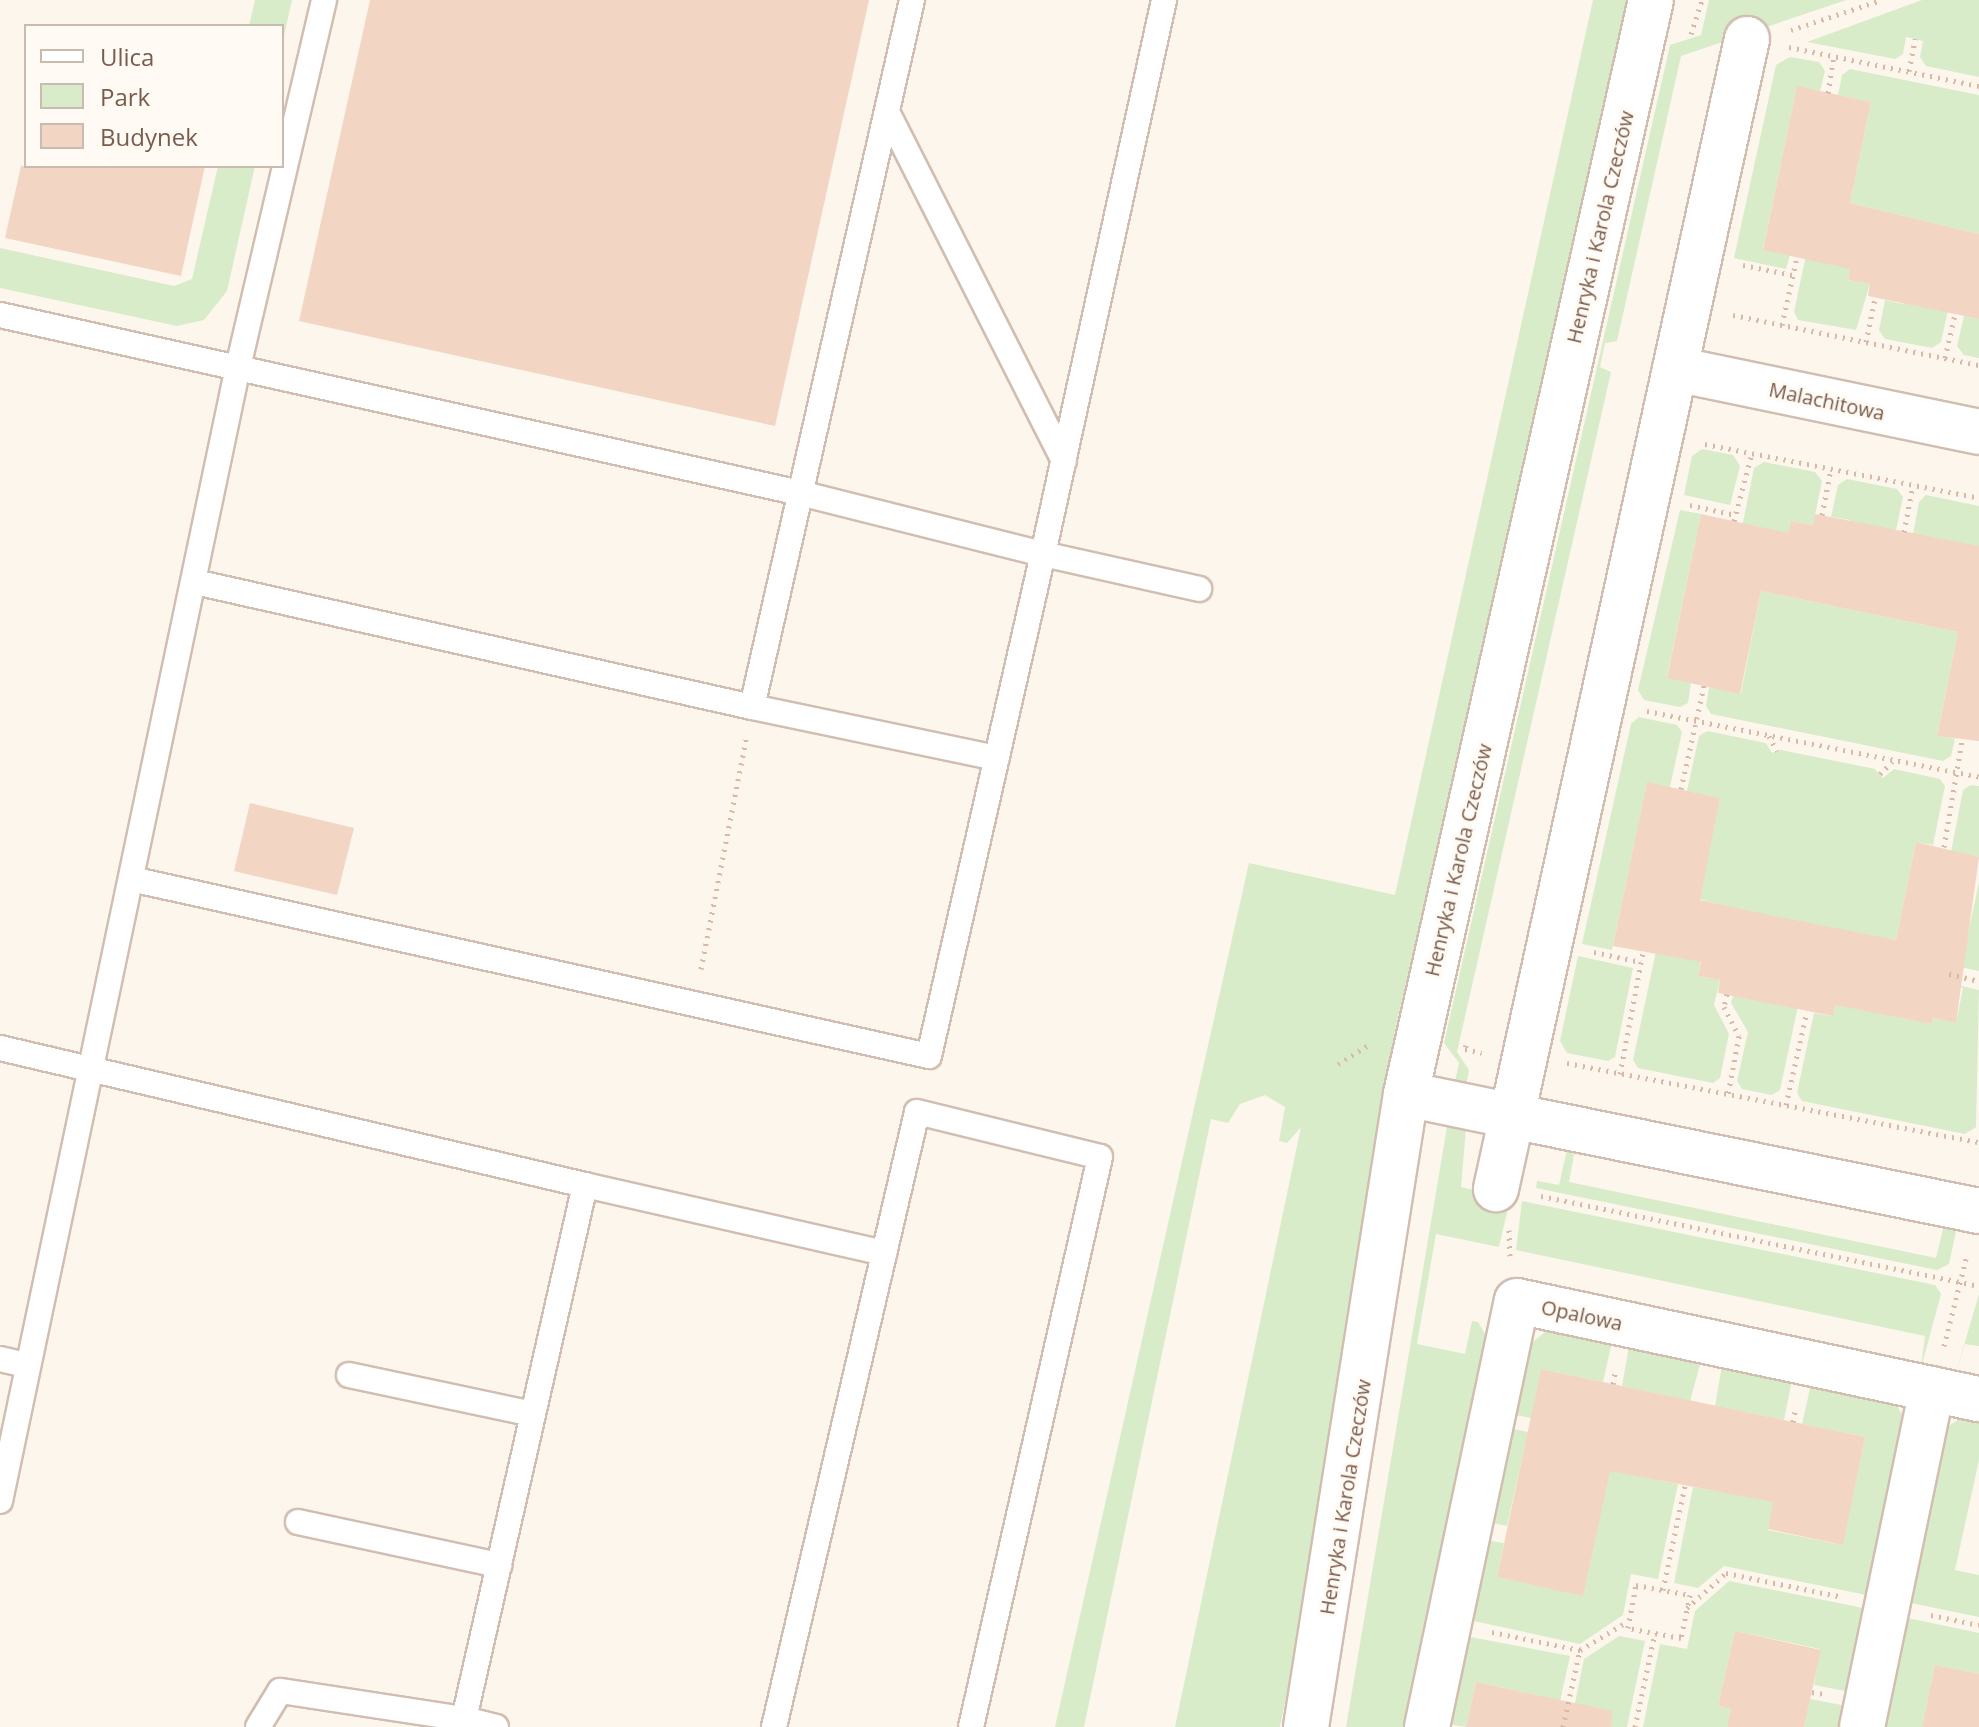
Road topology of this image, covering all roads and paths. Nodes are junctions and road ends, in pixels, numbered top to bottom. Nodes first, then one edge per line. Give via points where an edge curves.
1 (324, 0) edge
2 (912, 0) edge
3 (1164, 0) edge
4 (1651, 0) edge
5 (1881, 0) edge
6 (1761, 38) junction
7 (1915, 39) dead end
8 (1834, 56) junction
9 (1909, 71) junction
10 (1979, 86) edge
11 (1828, 93) dead end
12 (887, 112) junction
13 (1797, 257) dead end
14 (1727, 262) dead end
15 (1793, 275) junction
16 (1875, 298) dead end
17 (1729, 314) dead end
18 (1955, 314) dead end
19 (0, 315) edge
20 (1782, 325) junction
21 (1866, 342) junction
22 (1945, 358) junction
23 (1979, 365) edge
24 (238, 367) junction
25 (1675, 369) junction
26 (1979, 432) edge
27 (1701, 443) dead end
28 (1752, 453) junction
29 (1064, 461) junction
30 (1831, 469) junction
31 (1913, 485) junction
32 (800, 493) junction
33 (1979, 498) edge
34 (1674, 501) dead end
35 (1822, 515) dead end
36 (1904, 532) dead end
37 (1043, 554) junction
38 (195, 582) junction
39 (1199, 589) dead end
40 (1704, 686) dead end
41 (752, 707) junction
42 (1639, 709) dead end
43 (1696, 721) junction
44 (1768, 735) junction
45 (1962, 741) dead end
46 (1777, 751) dead end
47 (997, 758) junction
48 (1893, 760) junction
49 (1956, 773) junction
50 (1880, 774) dead end
51 (1979, 777) edge
52 (1681, 789) dead end
53 (1944, 847) dead end
54 (131, 879) junction
55 (1587, 951) dead end
56 (1643, 952) dead end
57 (1641, 962) junction
58 (1949, 974) dead end
59 (1979, 981) edge
60 (1727, 994) dead end
61 (694, 1004) junction
62 (1807, 1011) dead end
63 (1468, 1034) dead end
64 (1381, 1045) dead end
65 (0, 1048) edge
66 (1543, 1062) junction
67 (1338, 1064) dead end
68 (90, 1067) junction
69 (1620, 1074) junction
70 (1406, 1094) junction
71 (1728, 1094) junction
72 (1786, 1105) junction
73 (1512, 1116) junction
74 (1979, 1142) edge
75 (585, 1185) junction
76 (1514, 1203) junction
77 (1974, 1227) edge
78 (884, 1253) junction
79 (1962, 1283) junction
80 (1979, 1286) edge
81 (1517, 1301) junction
82 (0, 1359) edge
83 (26, 1365) junction
84 (349, 1375) dead end
85 (1932, 1389) junction
86 (1979, 1399) edge
87 (533, 1414) junction
88 (1685, 1486) dead end
89 (0, 1501) edge
90 (298, 1522) dead end
91 (499, 1565) junction
92 (1663, 1590) junction
93 (1887, 1606) junction
94 (1687, 1608) junction
95 (1629, 1621) junction
96 (1449, 1623) junction
97 (1979, 1625) edge
98 (1655, 1633) junction
99 (1580, 1650) junction
100 (464, 1719) junction
101 (258, 1727) edge
102 (496, 1727) edge
103 (774, 1727) edge
104 (971, 1727) edge
105 (1306, 1727) edge
106 (1427, 1727) edge
107 (1563, 1727) edge
108 (1635, 1727) edge
109 (1862, 1727) edge

1 - 24 lane
2 - 12 lane
3 - 29 lane
4 - 70 street, Henryka i Karola Czeczów
5 - 6 path
6 - 8 path
6 - 25 street
7 - 9 path
8 - 9 path
8 - 11 path
9 - 10 path
12 - 29 lane
12 - 32 lane
13 - 15 path
14 - 15 path
15 - 20 path
16 - 21 path
17 - 20 path
18 - 22 path
19 - 24 lane
20 - 21 path
21 - 22 path
22 - 23 path
24 - 32 lane
24 - 38 lane
25 - 26 street, Malachitowa
25 - 66 street
27 - 28 path
28 - 30 path
28 - 34 path via 1735,518
29 - 37 lane
30 - 31 path
30 - 35 path
31 - 33 path
31 - 36 path
32 - 37 lane
32 - 41 lane
37 - 39 lane
37 - 47 lane
38 - 41 lane
38 - 54 lane
40 - 43 path
41 - 47 lane
41 - 61 path
42 - 43 path
43 - 44 path
43 - 52 path
44 - 46 path
44 - 48 path
45 - 49 path
47 - 61 lane via 929,1056
48 - 49 path
48 - 50 path
49 - 51 path
49 - 53 path
54 - 61 lane
54 - 68 lane
55 - 57 path
56 - 57 path
57 - 69 path
58 - 59 path
60 - 71 path via 1724,1007 1739,1036
62 - 72 path
63 - 66 path via 1465,1049
64 - 67 path via 1372,1043
65 - 68 lane
66 - 69 path
66 - 73 street
68 - 75 lane
68 - 83 lane
69 - 71 path
70 - 73 street
70 - 105 street, Henryka i Karola Czeczów
71 - 72 path
72 - 74 path
73 - 76 street
73 - 77 street
75 - 78 lane
75 - 87 lane
76 - 79 path
76 - 81 path
77 - 79 path
78 - 103 lane
78 - 104 lane via 917,1112 1100,1157
79 - 80 path
79 - 85 path
81 - 85 street, Opalowa
81 - 96 street, Opalowa
82 - 83 lane
83 - 89 lane
84 - 87 lane
85 - 86 street, Opalowa
85 - 93 street
87 - 91 lane
88 - 92 path
90 - 91 lane
91 - 100 lane
92 - 94 path via 1690,1595
92 - 95 path via 1636,1585
93 - 94 path via 1726,1573
93 - 97 path
93 - 109 street
94 - 98 path via 1681,1638
95 - 98 path via 1628,1628
95 - 99 path
96 - 99 path
96 - 106 street, Opalowa
98 - 108 path
99 - 107 path
100 - 101 lane via 280,1691
100 - 102 lane

